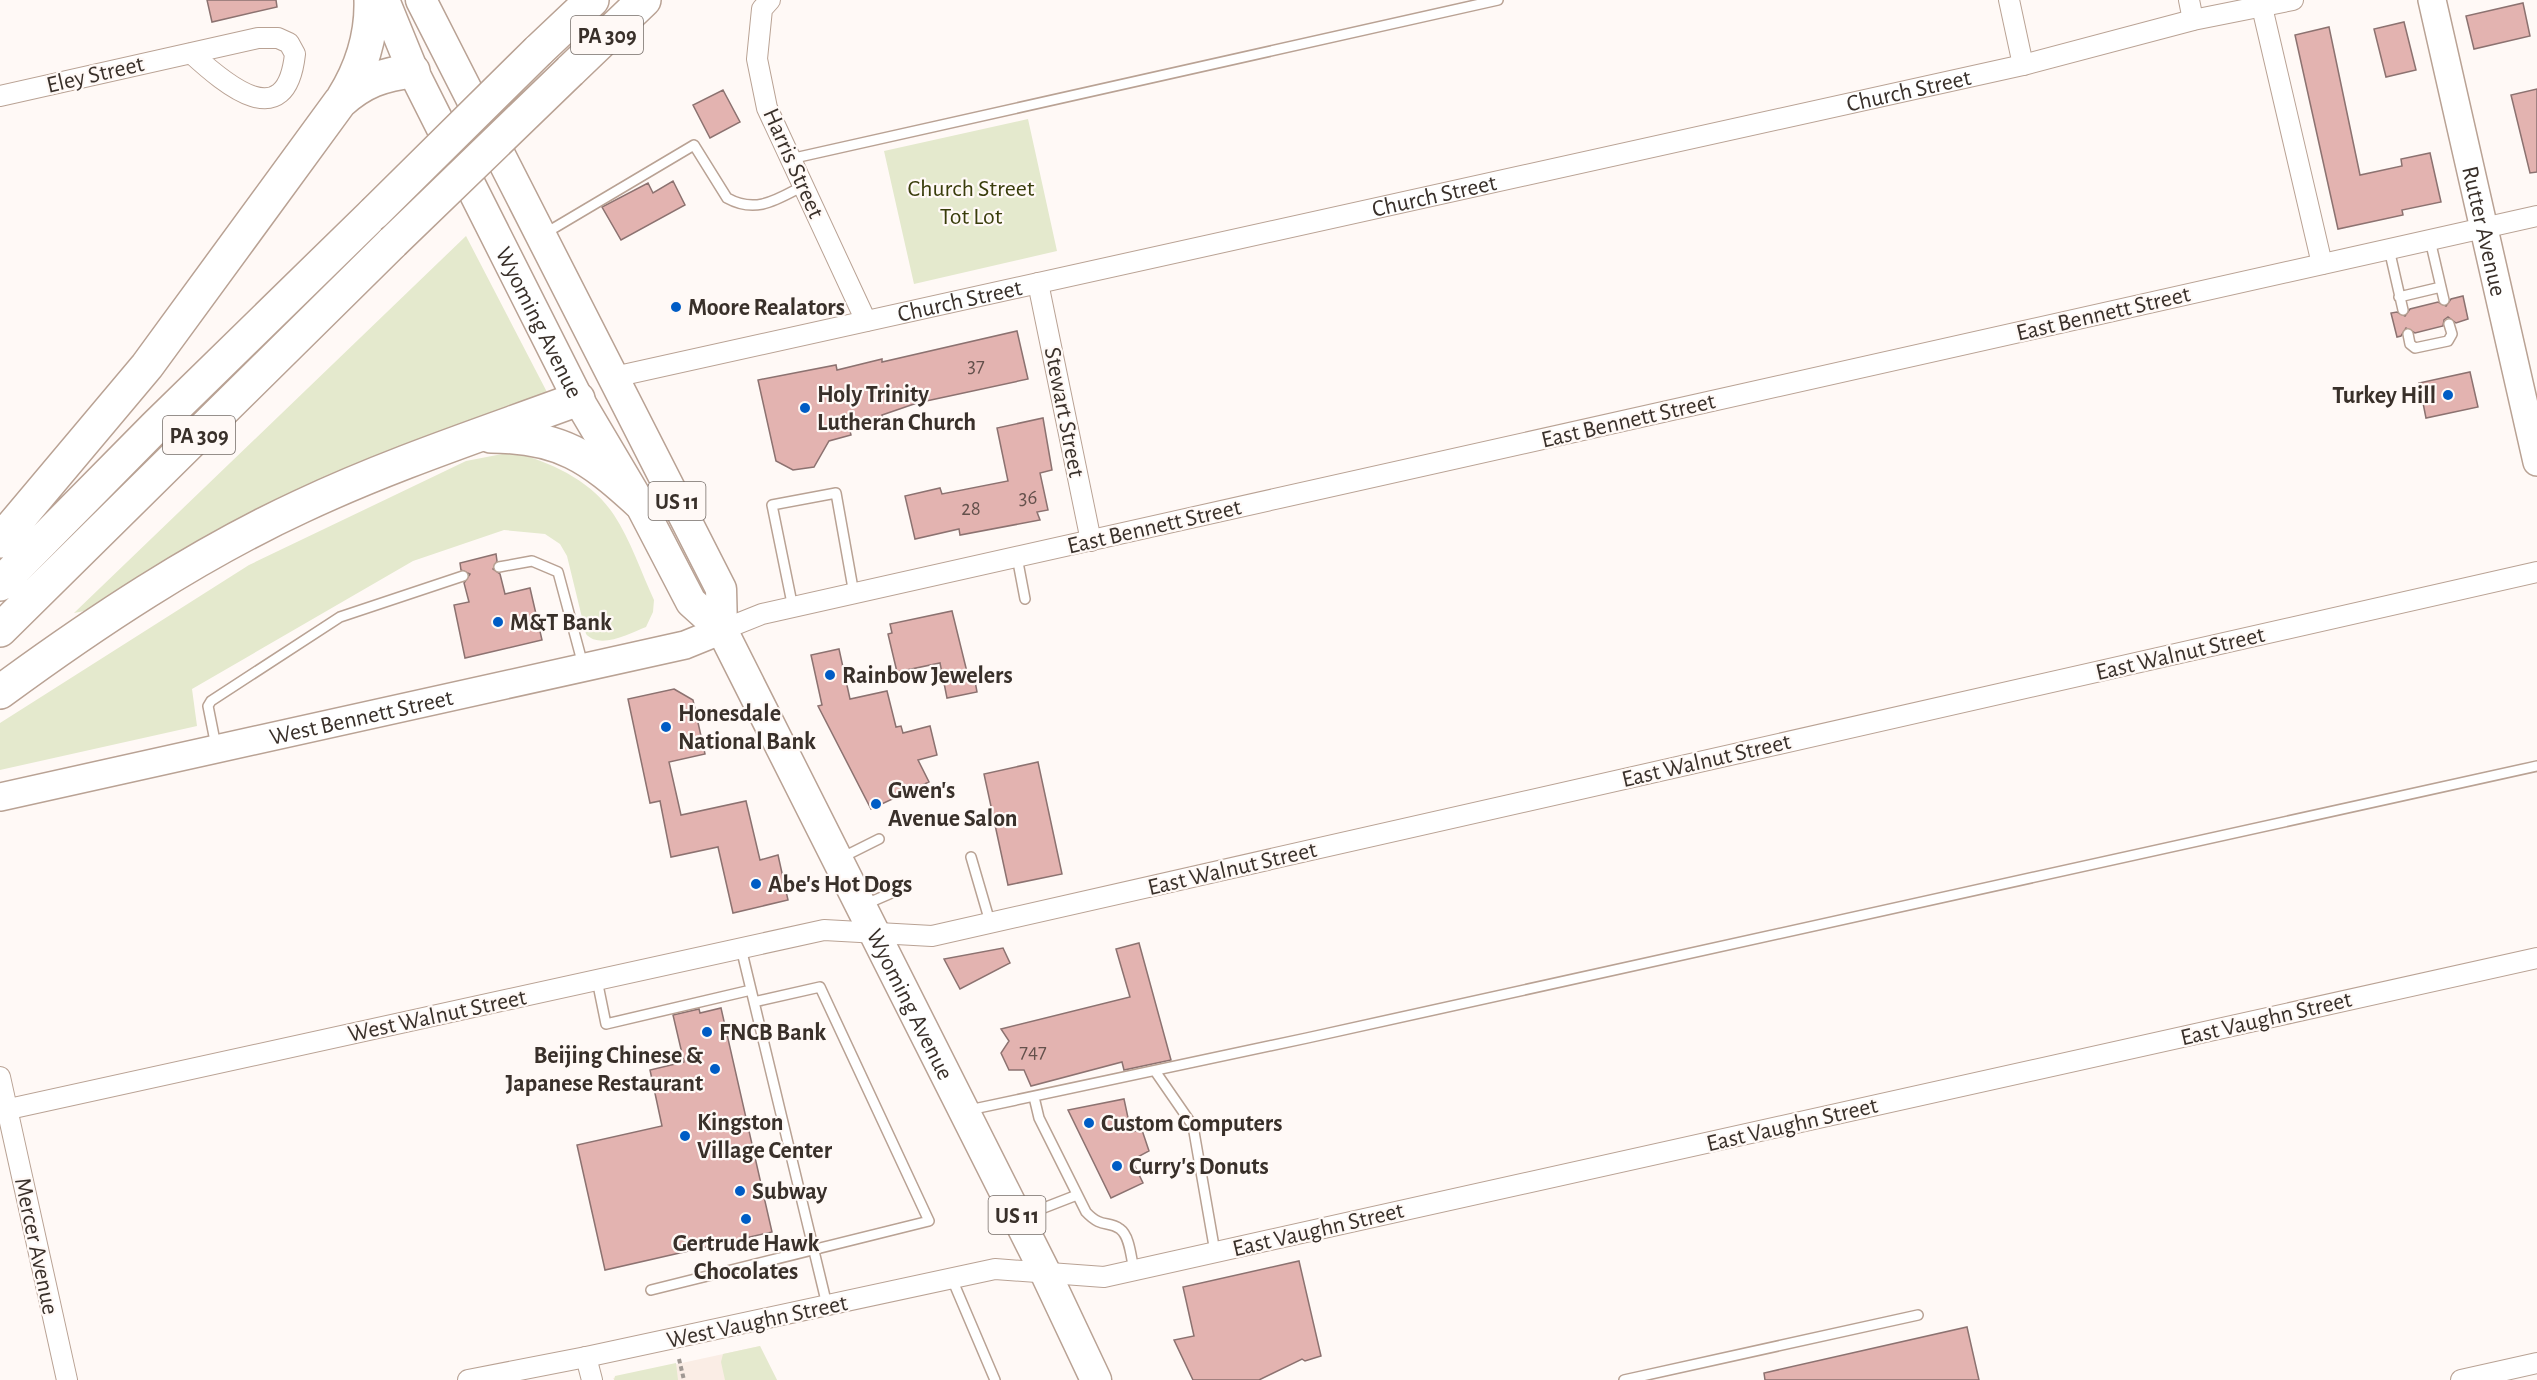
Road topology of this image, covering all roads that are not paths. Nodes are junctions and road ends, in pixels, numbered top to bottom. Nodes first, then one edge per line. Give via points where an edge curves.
1 (371, 0) edge
2 (384, 0) edge
3 (421, 0) edge
4 (592, 0) edge
5 (644, 0) edge
6 (770, 0) edge
7 (1498, 0) edge
8 (2009, 0) edge
9 (2189, 0) edge
10 (2293, 0) edge
11 (2432, 0) edge
12 (2262, 7) junction
13 (2193, 20) junction
14 (191, 53) junction
15 (2023, 65) junction
16 (413, 71) junction
17 (461, 75) junction
18 (0, 96) edge
19 (340, 102) junction
20 (790, 159) junction
21 (803, 186) junction
22 (2537, 216) edge
23 (2482, 228) junction
24 (542, 235) junction
25 (2430, 240) junction
26 (2389, 249) junction
27 (2322, 264) junction
28 (1038, 283) junction
29 (2441, 287) junction
30 (2399, 297) junction
31 (2444, 300) dead end
32 (2403, 310) dead end
33 (866, 321) junction
34 (2449, 324) dead end
35 (2408, 334) dead end
36 (614, 377) junction
37 (578, 399) junction
38 (480, 436) junction
39 (2537, 462) edge
40 (639, 502) junction
41 (1091, 540) junction
42 (0, 541) edge
43 (1017, 557) junction
44 (499, 567) dead end
45 (2537, 573) edge
46 (463, 576) dead end
47 (0, 584) edge
48 (854, 594) junction
49 (1025, 599) dead end
50 (793, 608) junction
51 (2, 629) edge
52 (722, 630) junction
53 (584, 667) junction
54 (0, 692) edge
55 (216, 749) junction
56 (2537, 766) edge
57 (0, 797) edge
58 (879, 839) dead end
59 (970, 857) dead end
60 (838, 859) junction
61 (903, 888) dead end
62 (861, 906) junction
63 (990, 922) junction
64 (874, 933) junction
65 (741, 948) junction
66 (2537, 958) edge
67 (597, 980) junction
68 (751, 990) junction
69 (754, 1002) junction
70 (1155, 1071) junction
71 (0, 1077) edge
72 (1034, 1097) junction
73 (4, 1110) edge
74 (964, 1111) junction
75 (1077, 1195) junction
76 (1018, 1218) junction
77 (813, 1248) junction
78 (1215, 1252) junction
79 (1134, 1270) junction
80 (1046, 1274) junction
81 (952, 1279) junction
82 (651, 1290) dead end
83 (827, 1305) junction
84 (1918, 1315) dead end
85 (586, 1358) junction
86 (2537, 1363) edge
87 (67, 1380) edge
88 (468, 1380) edge
89 (592, 1380) edge
90 (996, 1380) edge
91 (1096, 1380) edge
92 (1624, 1380) edge
93 (2461, 1380) edge

1 - 19 highway via 362,58
2 - 16 main road, Wyoming Avenue / US 11
3 - 17 main road, Wyoming Avenue / US 11
4 - 47 highway, PA 309, bridge
5 - 51 highway, PA 309, bridge
6 - 20 street, Harris Street via 762,9 757,59 766,108
7 - 20 lane
8 - 15 street
9 - 13 street
10 - 12 street, Church Street
11 - 23 street, Rutter Avenue
12 - 13 street, Church Street
12 - 27 street
13 - 15 street, Church Street
14 - 14 street, Eley Street via 258,38 278,38 289,43 296,54 287,88 277,97 260,99 224,81
14 - 18 street, Eley Street
15 - 28 street, Church Street
16 - 17 main road
16 - 19 highway via 380,76
16 - 37 main road, Wyoming Avenue / US 11
17 - 24 main road, Wyoming Avenue / US 11
19 - 42 highway via 147,366
20 - 21 street, Harris Street
21 - 24 lane via 766,205 748,207 734,202 727,198 694,146
21 - 33 street, Harris Street
22 - 23 street, East Bennett Street
23 - 25 street, East Bennett Street
23 - 39 street, Rutter Avenue
24 - 36 main road, Wyoming Avenue / US 11
25 - 26 street, East Bennett Street
25 - 29 lane
26 - 27 street, East Bennett Street
26 - 30 lane
27 - 41 street, East Bennett Street
28 - 33 street, Church Street
28 - 41 street, Stewart Street
29 - 30 lane
29 - 31 lane
30 - 32 lane
33 - 36 street, Church Street
34 - 35 lane via 2452,334 2448,341 2415,348 2409,344
36 - 37 main road, Church Street
36 - 52 main road, Wyoming Avenue / US 11 via 721,589
37 - 38 highway
37 - 40 main road, Wyoming Avenue / US 11
38 - 40 highway via 528,438 564,448 592,462
38 - 54 highway via 351,484 255,529 149,591
40 - 52 main road, Wyoming Avenue / US 11 via 691,602
41 - 43 street, East Bennett Street
43 - 48 street, East Bennett Street
43 - 49 lane
44 - 53 lane via 532,561 558,572
45 - 63 street, East Walnut Street
46 - 55 lane via 340,617 210,701
48 - 50 street, East Bennett Street
48 - 50 lane via 836,493 772,505
50 - 52 street, East Bennett Street via 762,614
52 - 53 street, West Bennett Street via 685,645
52 - 60 main road, Wyoming Avenue / US 11
53 - 55 street, West Bennett Street
55 - 57 street, West Bennett Street
56 - 70 lane
58 - 60 lane
59 - 63 lane
60 - 62 main road, Wyoming Avenue / US 11
61 - 62 lane
62 - 64 main road, Wyoming Avenue / US 11
63 - 64 street, East Walnut Street via 926,937
64 - 65 street, West Walnut Street via 824,930
64 - 74 main road, Wyoming Avenue / US 11
65 - 67 street, West Walnut Street
65 - 68 lane
66 - 78 street, East Vaughn Street
67 - 68 lane via 606,1024
67 - 73 street, West Walnut Street
68 - 69 lane
69 - 77 lane
69 - 77 lane via 820,987 929,1221
70 - 72 lane
70 - 78 lane via 1193,1126
71 - 73 street, Mercer Avenue
72 - 74 lane
72 - 75 lane via 1039,1118
73 - 87 street, Mercer Avenue
74 - 76 main road, Wyoming Avenue / US 11
75 - 76 lane
75 - 79 lane via 1095,1222 1119,1227 1126,1236
76 - 80 main road, Wyoming Avenue / US 11
77 - 82 lane
77 - 83 lane
78 - 79 street, East Vaughn Street
79 - 80 street, East Vaughn Street via 1097,1279
80 - 81 street, West Vaughn Street via 995,1269
80 - 91 main road, Wyoming Avenue / US 11
81 - 83 street, West Vaughn Street
81 - 90 lane
83 - 85 street, West Vaughn Street
84 - 92 lane
85 - 88 street, West Vaughn Street
85 - 89 street
86 - 93 street

